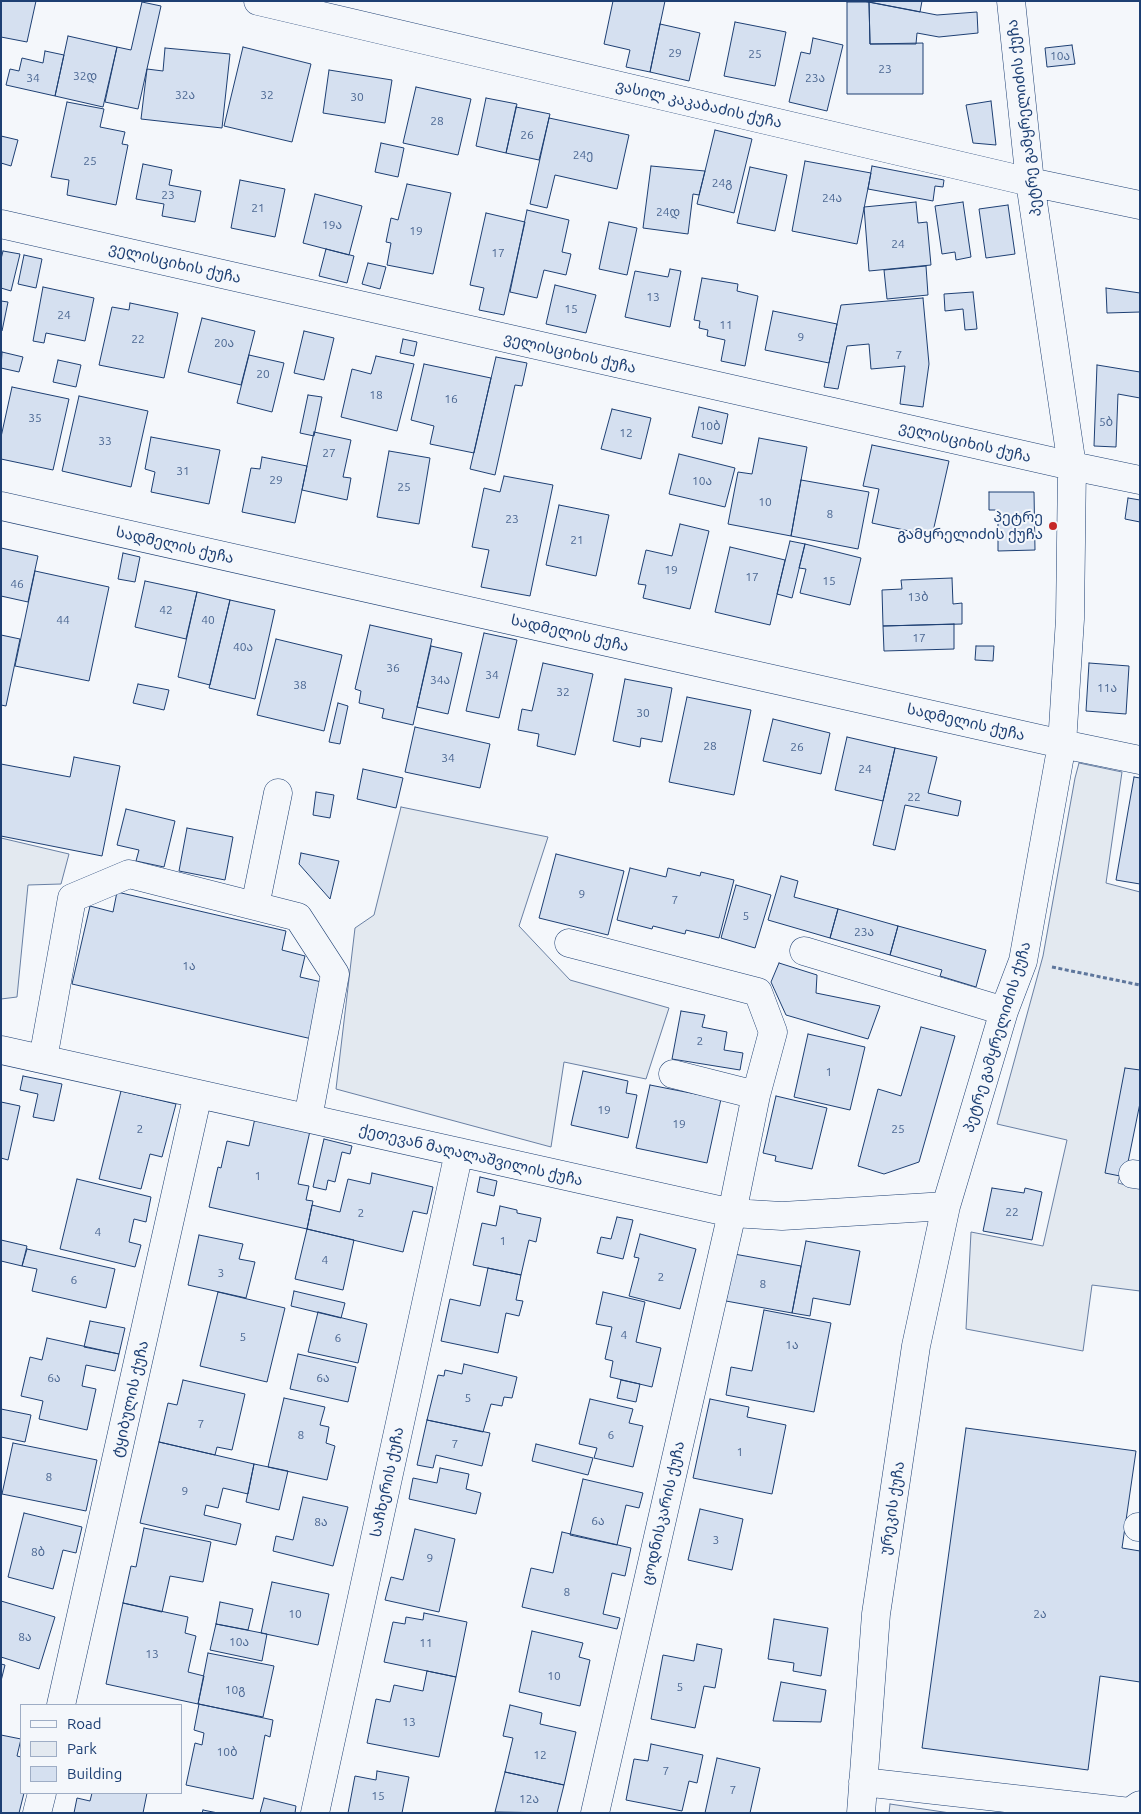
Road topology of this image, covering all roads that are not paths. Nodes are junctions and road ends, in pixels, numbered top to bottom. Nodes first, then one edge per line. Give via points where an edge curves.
1 (258, 1) edge
2 (1011, 1) edge
3 (1030, 182) junction
4 (1140, 205) edge
5 (1, 224) edge
6 (1072, 466) junction
7 (1140, 480) edge
8 (1, 506) edge
9 (1062, 744) junction
10 (1140, 760) edge
11 (278, 794) dead end
12 (255, 906) junction
13 (569, 943) dead end
14 (804, 951) dead end
15 (1004, 1011) junction
16 (1, 1050) edge
17 (43, 1059) junction
18 (673, 1074) dead end
19 (198, 1094) junction
20 (756, 1095) junction
21 (308, 1118) junction
22 (460, 1152) junction
23 (946, 1206) junction
24 (732, 1213) junction
25 (61, 1704) edge
26 (863, 1782) junction
27 (42, 1794) edge
28 (1140, 1805) edge
29 (37, 1813) edge
30 (315, 1813) edge
31 (595, 1813) edge
32 (861, 1813) edge

1 - 3 street, ვასილ კაკაბაძის ქუჩა
2 - 3 street, პეტრე გამყრელიძის ქუჩა
3 - 4 street, ვასილ კაკაბაძის ქუჩა
3 - 6 street, პეტრე გამყრელიძის ქუჩა
5 - 6 street, ველისციხის ქუჩა
6 - 7 street, ველისციხის ქუჩა
6 - 9 street, პეტრე გამყრელიძის ქუჩა via 1070,619
8 - 9 street, სადმელის ქუჩა
9 - 10 street, სადმელის ქუჩა
9 - 15 street, პეტრე გამყრელიძის ქუჩა via 1023,960
11 - 12 street
12 - 17 street via 129,874 72,898
12 - 21 street via 298,917 335,974
13 - 20 street, ცოდნისკარის ქუჩა via 758,992 773,1032
14 - 15 street
15 - 23 street, პეტრე გამყრელიძის ქუჩა
16 - 17 street, ქეთევან მაღალაშვილის ქუჩა
17 - 19 street, ქეთევან მაღალაშვილის ქუჩა
18 - 20 street
19 - 21 street, ქეთევან მაღალაშვილის ქუჩა
19 - 25 street, ტყიბულის ქუჩა
20 - 24 street, ცოდნისკარის ქუჩა
21 - 22 street, ქეთევან მაღალაშვილის ქუჩა
22 - 24 street, ქეთევან მაღალაშვილის ქუჩა
22 - 30 street, საჩხერის ქუჩა
23 - 24 street, ქეთევან მაღალაშვილის ქუჩა via 782,1216
23 - 26 street, ურეკის ქუჩა via 916,1346 877,1605
24 - 31 street, ცოდნისკარის ქუჩა
26 - 28 street via 1130,1812
26 - 32 street, ურეკის ქუჩა
27 - 29 street

